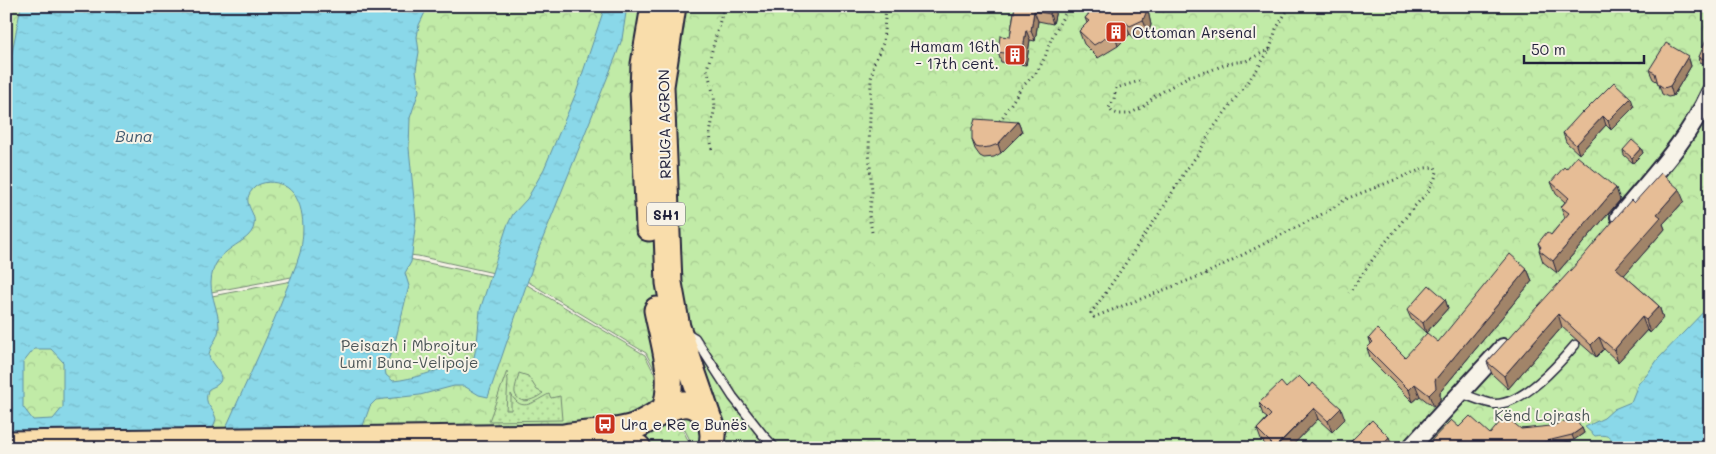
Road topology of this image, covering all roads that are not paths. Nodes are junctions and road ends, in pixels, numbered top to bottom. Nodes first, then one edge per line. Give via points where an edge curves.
1 (654, 6) edge
2 (673, 6) edge
3 (1710, 92) edge
4 (1612, 225) edge
5 (677, 327) junction
6 (1512, 336) edge
7 (1575, 345) dead end
8 (1460, 393) junction
9 (662, 411) junction
10 (710, 431) edge
11 (564, 437) junction
12 (6, 444) edge
13 (638, 448) edge
14 (654, 448) edge
15 (731, 448) edge
16 (775, 448) edge
17 (1410, 448) edge

1 - 9 main road, RRUGA AGRON / SH1 via 642,90 654,298 669,382 668,401
2 - 5 main road, RRUGA AGRON / SH1 via 661,86 669,283
3 - 4 street via 1682,140
5 - 10 main road, RRUGA AGRON / SH1
5 - 16 lane via 695,338 733,397
6 - 8 street
7 - 8 lane via 1526,393 1510,400 1494,404
8 - 17 street
9 - 10 main road via 678,404 691,405 703,412
9 - 11 main road via 632,428
9 - 14 main road, RRUGA AGRON via 652,426
10 - 15 main road, RRUGA AGRON / SH1
11 - 12 main road
11 - 13 main road via 575,442

